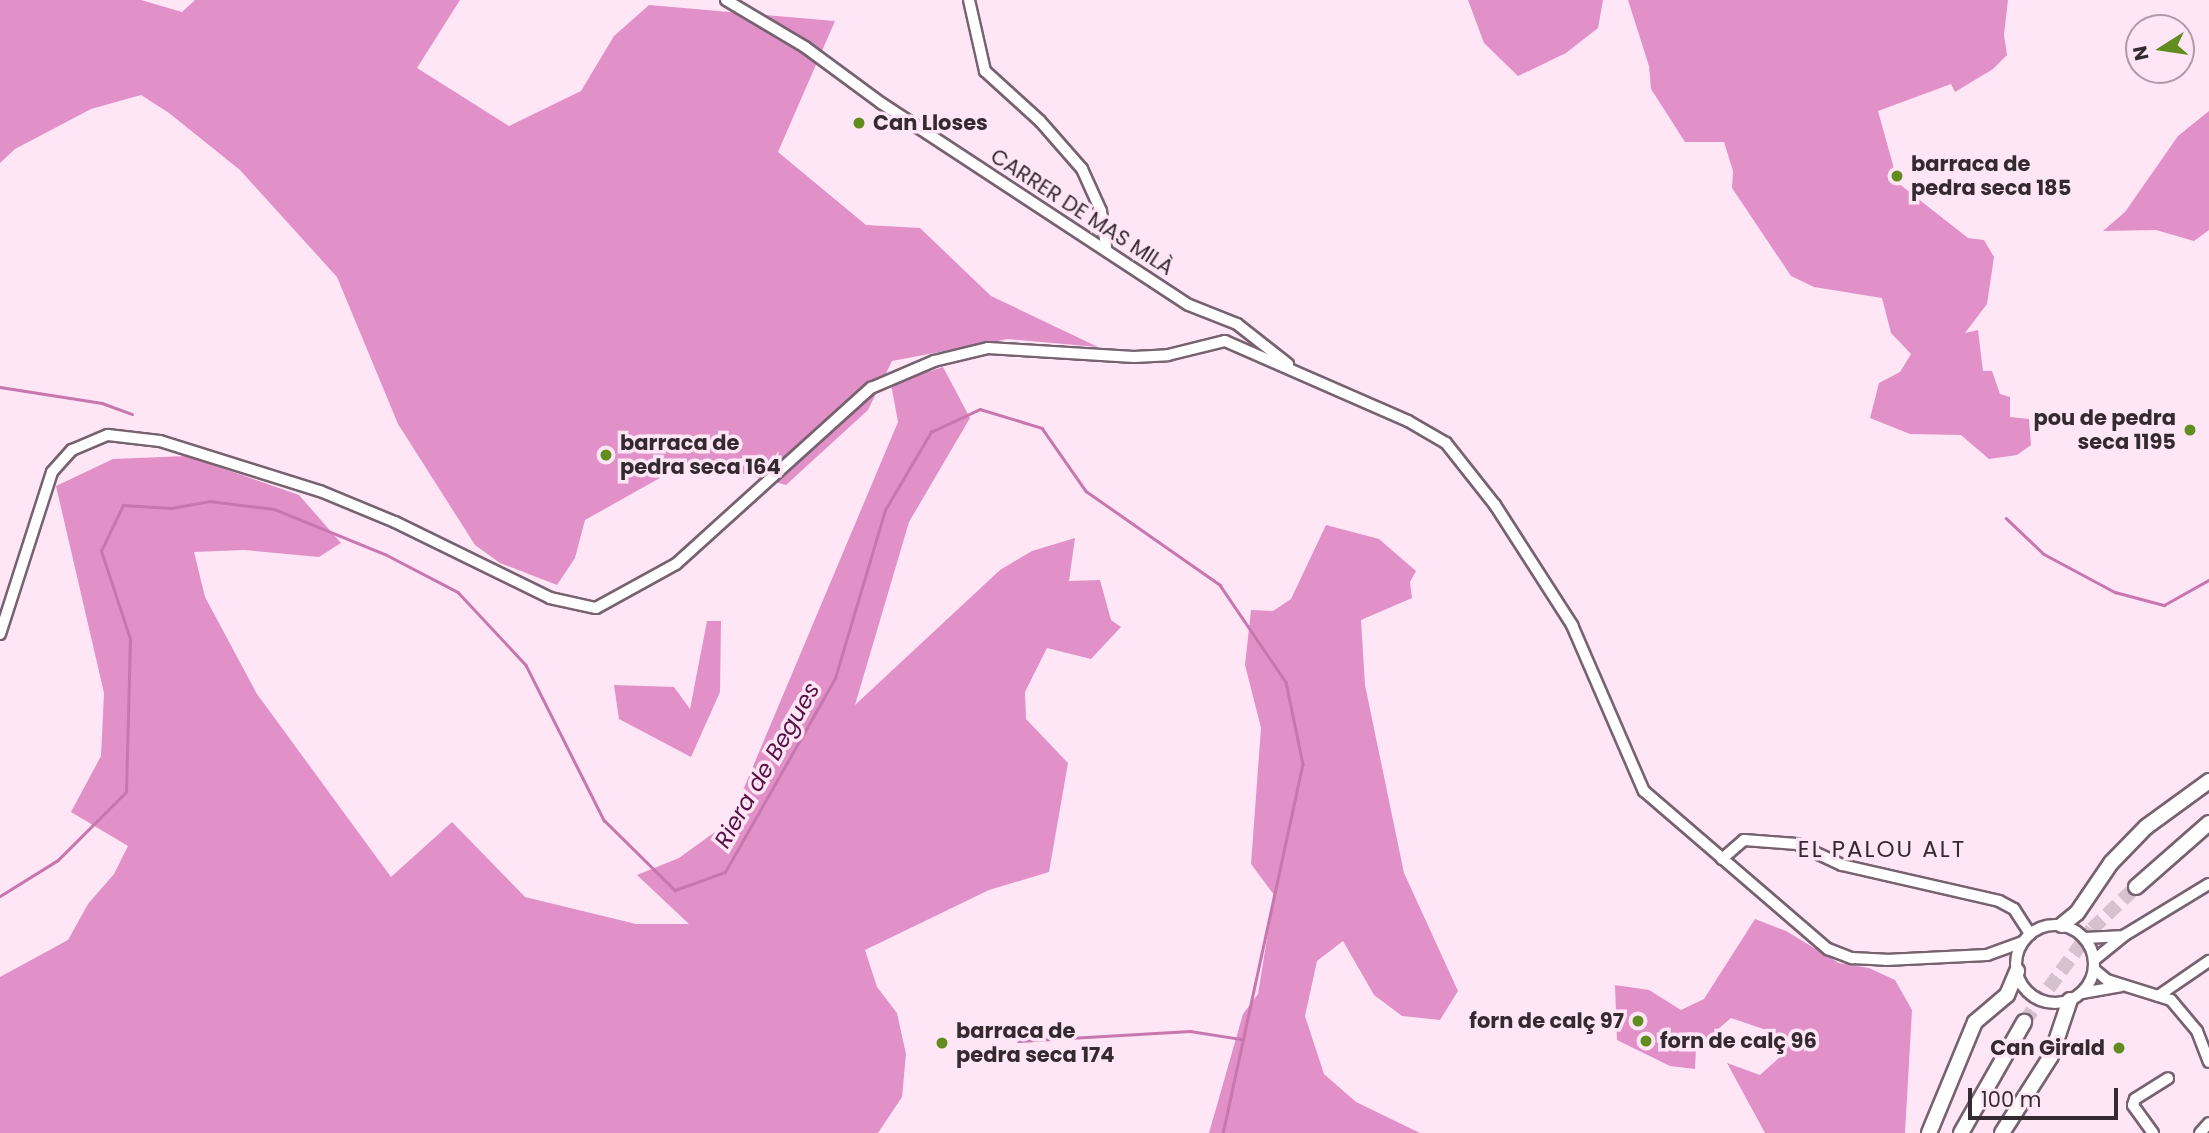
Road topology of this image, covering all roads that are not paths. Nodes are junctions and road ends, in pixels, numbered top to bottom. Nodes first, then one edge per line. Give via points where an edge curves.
1 (969, 0) edge
2 (731, 2) edge
3 (1106, 247) junction
4 (1304, 377) junction
5 (0, 634) edge
6 (2209, 781) edge
7 (2209, 822) edge
8 (1722, 859) junction
9 (2209, 884) edge
10 (2136, 887) tunnel mouth
11 (2021, 918) junction
12 (2062, 925) junction
13 (2046, 926) junction
14 (2125, 935) junction
15 (2026, 938) junction
16 (2085, 938) junction
17 (1987, 955) junction
18 (2209, 961) edge
19 (2095, 965) junction
20 (2017, 968) junction
21 (2123, 985) junction
22 (2158, 996) junction
23 (2076, 997) junction
24 (2024, 1022) tunnel mouth
25 (2209, 1062) edge
26 (2168, 1078) dead end
27 (2209, 1123) edge
28 (1929, 1133) edge
29 (1961, 1133) edge
30 (2002, 1133) edge
31 (2153, 1133) edge
32 (2200, 1133) edge

1 - 3 street via 985,71 1040,121 1082,169 1101,211
2 - 3 street, CARRER DE MAS MILÀ via 977,167
3 - 4 street, CARRER DE MAS MILÀ via 1189,305 1237,324
4 - 5 street via 1225,341 1134,358 988,348 934,361 864,392 676,564 596,608 565,604 320,491 160,441 108,435 72,450 52,472
4 - 8 street via 1431,433 1471,469 1585,649 1644,791
6 - 12 main road via 2146,827
7 - 10 main road
8 - 11 street via 1744,841 1797,844 1842,865 1999,901
8 - 17 street via 1839,954 1886,960
9 - 14 street
11 - 13 street
11 - 15 street
12 - 13 street
12 - 16 street
13 - 15 street
14 - 16 street
14 - 19 street
15 - 17 street
15 - 20 street
16 - 19 street
17 - 20 street
18 - 22 street
19 - 21 street
19 - 23 street
20 - 23 street via 2037,998
20 - 28 main road via 2007,995 1975,1022
21 - 22 street
21 - 23 street
22 - 25 street via 2171,1000 2187,1016
23 - 30 main road via 2051,1056
24 - 29 main road
26 - 31 street via 2135,1099 2133,1105
27 - 32 street

